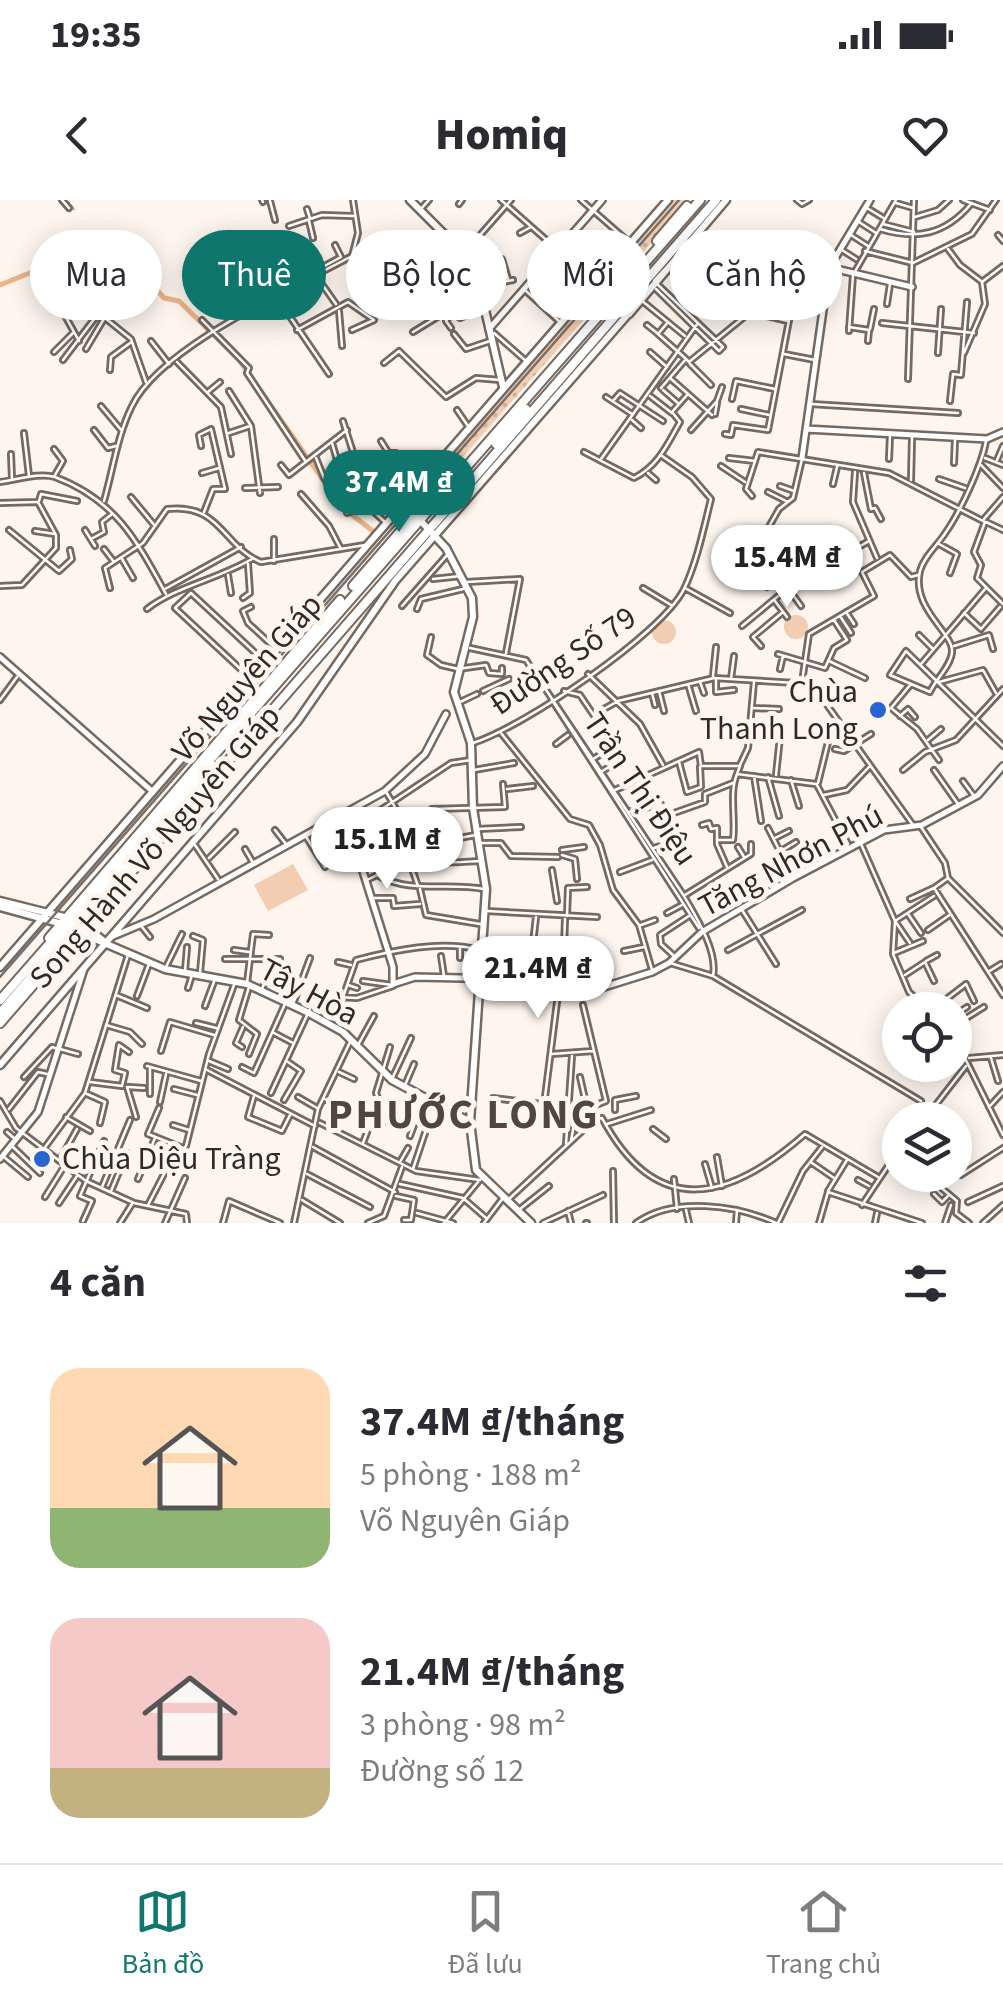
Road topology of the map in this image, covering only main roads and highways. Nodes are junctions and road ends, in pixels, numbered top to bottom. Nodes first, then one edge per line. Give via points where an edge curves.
1 (410, 200) edge
2 (666, 200) edge
3 (697, 200) edge
4 (713, 200) edge
5 (728, 200) edge
6 (502, 384) junction
7 (501, 459) junction
8 (423, 525) junction
9 (465, 580) junction
10 (220, 714) junction
11 (234, 727) junction
12 (122, 883) junction
13 (105, 902) junction
14 (0, 904) edge
15 (94, 906) junction
16 (46, 914) junction
17 (76, 925) junction
18 (107, 940) junction
19 (0, 967) edge
20 (1, 997) edge
21 (1, 1019) edge
22 (0, 1065) edge
23 (470, 1122) junction
24 (531, 1223) edge

1 - 6 main road via 464,254 479,284
2 - 6 main road
3 - 8 main road, Võ Nguyên Giáp
4 - 8 main road, Võ Nguyên Giáp
5 - 7 main road, Song Hành Võ Nguyên Giáp
6 - 8 main road via 469,428
7 - 8 main road, Song Hành Võ Nguyên Giáp
7 - 8 main road, Song Hành Võ Nguyên Giáp via 456,515
8 - 9 main road
8 - 9 main road
8 - 10 main road via 386,523
8 - 11 main road, Võ Nguyên Giáp
8 - 12 main road, Võ Nguyên Giáp via 413,546
8 - 15 main road, Võ Nguyên Giáp
8 - 18 main road, Song Hành Võ Nguyên Giáp via 412,560 314,700
9 - 23 main road via 473,617 456,704 471,743 486,889
10 - 11 main road
10 - 16 main road
11 - 17 main road, Võ Nguyên Giáp
12 - 13 main road, Võ Nguyên Giáp
12 - 17 main road, Võ Nguyên Giáp
13 - 15 main road
13 - 17 main road, Võ Nguyên Giáp
14 - 16 main road
15 - 17 main road, Võ Nguyên Giáp
16 - 17 main road
16 - 19 main road
17 - 18 main road, Tây Hòa
17 - 20 main road, Võ Nguyên Giáp
17 - 20 main road, Võ Nguyên Giáp
17 - 21 main road, Võ Nguyên Giáp
17 - 21 main road, Võ Nguyên Giáp via 51,965
18 - 22 main road, Song Hành Võ Nguyên Giáp
18 - 23 main road, Tây Hòa via 165,969 248,984 309,1013 354,1042 392,1080
23 - 24 main road via 474,1167

